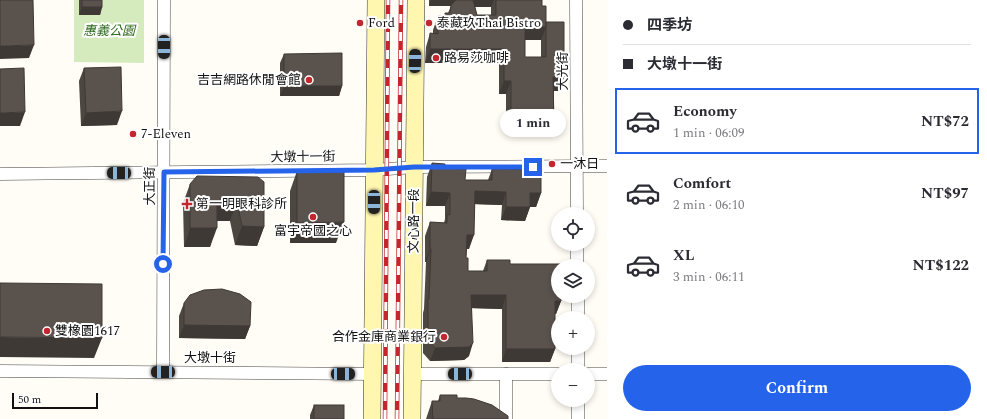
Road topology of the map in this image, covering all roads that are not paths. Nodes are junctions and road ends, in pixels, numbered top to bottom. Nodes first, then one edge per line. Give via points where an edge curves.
1 (164, 0) edge
2 (376, 0) edge
3 (416, 0) edge
4 (576, 0) edge
5 (607, 166) edge
6 (414, 167) junction
7 (577, 167) junction
8 (374, 170) junction
9 (164, 172) junction
10 (0, 174) edge
11 (577, 207) edge
12 (0, 371) edge
13 (163, 372) junction
14 (373, 374) junction
15 (413, 374) junction
16 (506, 374) junction
17 (551, 374) edge
18 (595, 374) edge
19 (607, 374) edge
20 (578, 407) edge
21 (372, 419) edge
22 (412, 419) edge
23 (506, 419) edge
24 (578, 419) edge

1 - 9 street, 大正街
2 - 8 main road
3 - 6 main road, 文心路一段
4 - 7 street, 大光街
5 - 7 street, 大墩十一街
6 - 7 street, 大墩十一街
6 - 8 street, 大墩十一街
6 - 15 main road, 文心路一段
7 - 11 street, 大光街
8 - 9 street, 大墩十一街
8 - 14 main road
9 - 10 street, 大墩十一街
9 - 13 street, 大正街
12 - 13 street, 大墩十街
13 - 14 street, 大墩十街
14 - 21 main road
15 - 16 street
15 - 22 main road, 文心路一段
16 - 17 street
16 - 23 street
18 - 19 street
20 - 24 street

